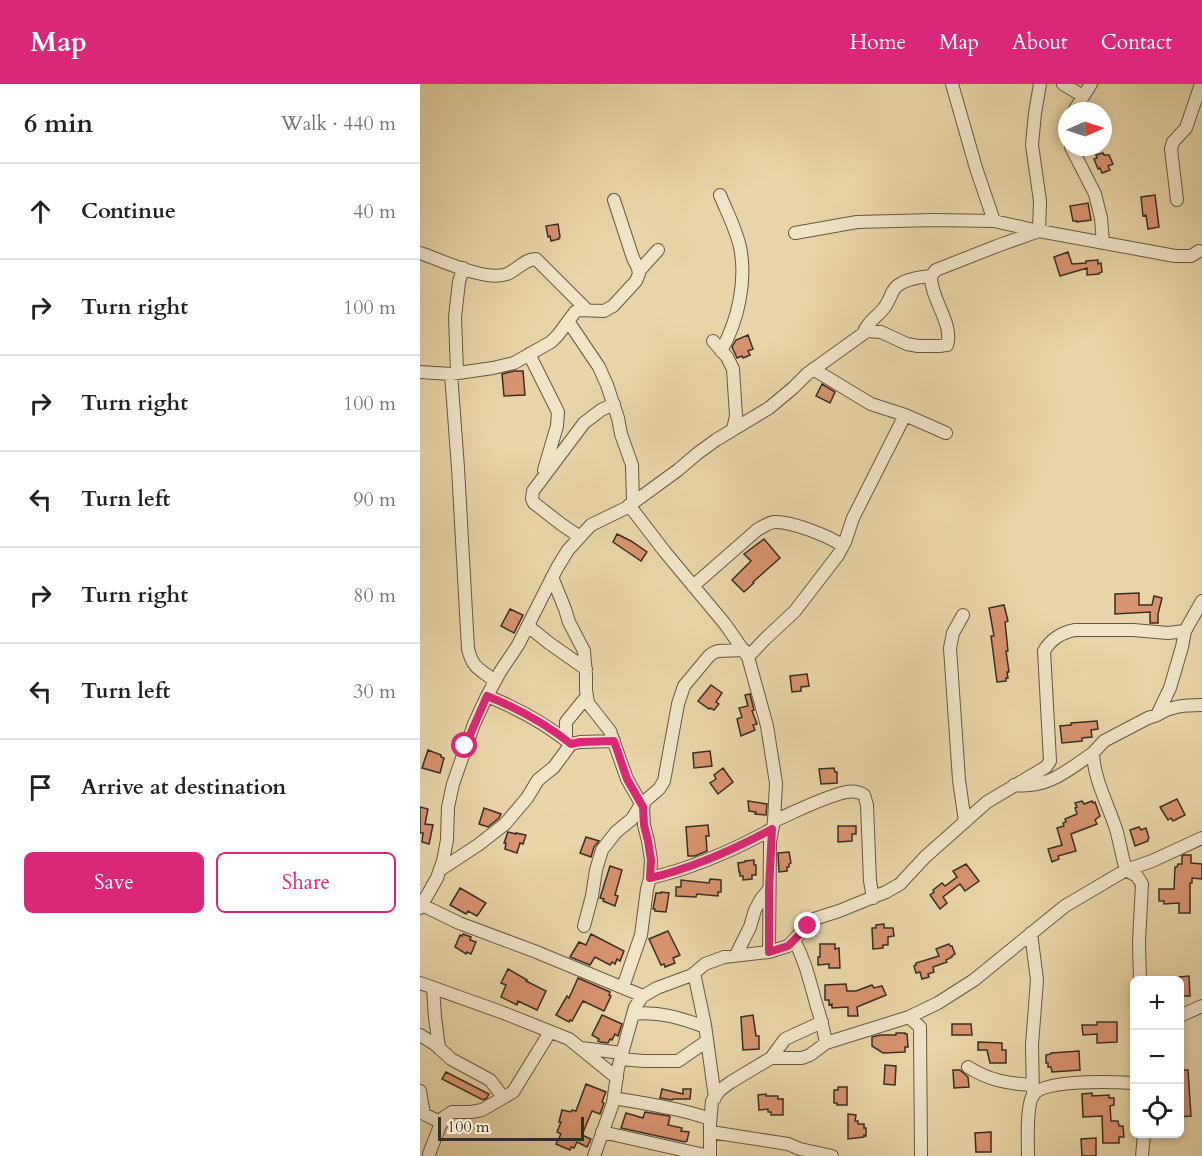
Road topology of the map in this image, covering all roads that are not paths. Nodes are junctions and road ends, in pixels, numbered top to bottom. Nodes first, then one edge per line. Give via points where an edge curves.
1 (952, 84) edge
2 (1040, 84) edge
3 (1063, 84) edge
4 (1091, 84) edge
5 (1201, 84) edge
6 (1083, 96) junction
7 (1079, 102) edge
8 (1076, 156) edge
9 (720, 195) dead end
10 (614, 200) dead end
11 (1177, 200) dead end
12 (994, 220) junction
13 (1039, 231) junction
14 (795, 233) dead end
15 (1103, 243) junction
16 (658, 249) dead end
17 (1199, 251) dead end
18 (420, 253) edge
19 (463, 268) junction
20 (639, 271) junction
21 (931, 276) junction
22 (587, 310) junction
23 (567, 321) junction
24 (863, 334) junction
25 (713, 340) dead end
26 (722, 351) junction
27 (529, 354) junction
28 (813, 369) junction
29 (420, 372) edge
30 (454, 373) junction
31 (614, 404) junction
32 (905, 415) junction
33 (733, 429) junction
34 (946, 433) dead end
35 (540, 482) junction
36 (631, 504) junction
37 (580, 537) junction
38 (843, 546) junction
39 (552, 577) junction
40 (693, 586) junction
41 (1202, 601) edge
42 (963, 615) dead end
43 (528, 626) junction
44 (1185, 631) junction
45 (746, 653) junction
46 (586, 669) junction
47 (495, 681) junction
48 (487, 696) junction
49 (587, 696) junction
50 (1202, 705) edge
51 (1157, 715) junction
52 (614, 741) junction
53 (569, 742) junction
54 (1093, 753) junction
55 (1014, 785) junction
56 (642, 805) junction
57 (964, 822) junction
58 (773, 825) junction
59 (1202, 838) edge
60 (440, 870) junction
61 (1126, 870) junction
62 (650, 878) junction
63 (769, 889) junction
64 (873, 898) junction
65 (421, 906) edge
66 (584, 926) dead end
67 (1031, 933) junction
68 (794, 940) junction
69 (769, 952) junction
70 (736, 955) junction
71 (694, 973) junction
72 (1140, 976) edge
73 (420, 983) edge
74 (623, 987) junction
75 (433, 988) junction
76 (643, 996) junction
77 (1202, 1006) edge
78 (633, 1014) junction
79 (1184, 1014) edge
80 (909, 1017) junction
81 (822, 1022) junction
82 (705, 1027) junction
83 (550, 1032) junction
84 (420, 1035) edge
85 (708, 1041) junction
86 (826, 1043) junction
87 (578, 1047) junction
88 (439, 1048) junction
89 (621, 1056) junction
90 (771, 1058) junction
91 (968, 1067) dead end
92 (617, 1078) junction
93 (1130, 1083) edge
94 (420, 1091) edge
95 (1033, 1091) junction
96 (504, 1097) junction
97 (614, 1098) junction
98 (715, 1098) junction
99 (422, 1113) edge
100 (442, 1123) junction
101 (711, 1126) junction
102 (602, 1132) junction
103 (1144, 1138) edge
104 (428, 1154) edge
105 (594, 1156) edge
106 (710, 1156) edge
107 (832, 1156) edge
108 (921, 1156) edge
109 (1028, 1156) edge
110 (1142, 1156) edge

1 - 12 street
2 - 13 street via 1032,145 1040,201
3 - 6 street
4 - 6 street
5 - 11 street via 1186,128 1171,149
6 - 7 street
8 - 15 street via 1095,194
9 - 26 street via 740,248 742,271 736,317
10 - 20 street
12 - 13 street
12 - 14 street via 857,222
13 - 15 street
13 - 21 street via 936,270
15 - 17 street via 1175,256 1191,256
16 - 20 street
18 - 19 street
19 - 22 street via 496,276 536,259
19 - 30 street via 455,317
20 - 22 street via 636,281 613,306
21 - 24 street via 897,286
21 - 24 street via 945,320 946,345 918,346 881,332
22 - 23 street via 575,312
23 - 27 street via 551,342
23 - 31 street via 599,367
24 - 28 street
25 - 26 street
26 - 33 street via 733,369
27 - 30 street via 514,363
27 - 35 street via 558,412
28 - 32 street via 871,404
28 - 33 street via 768,408
29 - 30 street
30 - 47 street via 468,649 475,667
31 - 35 street via 584,423
31 - 36 street via 632,465
32 - 34 street
32 - 38 street
33 - 36 street
35 - 37 street via 533,491 534,503
36 - 37 street via 591,525
36 - 40 street
37 - 39 street
38 - 40 street via 829,537 782,522 768,524
38 - 45 street via 795,611
39 - 43 street
39 - 46 street via 584,651
40 - 45 street
41 - 44 street
42 - 57 street via 952,633 950,648
43 - 46 street
43 - 47 street
44 - 51 street via 1170,688
44 - 55 street via 1075,630 1066,631 1048,644 1044,651 1050,761
45 - 56 street via 713,653 684,686 664,781
45 - 58 street via 767,726 776,783
46 - 49 street
47 - 48 street
48 - 53 street
48 - 60 street via 453,784
49 - 52 street
49 - 53 street via 566,722
50 - 51 street via 1167,708
51 - 54 street via 1104,741
52 - 53 street
52 - 56 street via 627,779
53 - 60 street via 505,824
54 - 55 street via 1046,782
54 - 61 street
55 - 57 street
56 - 62 street
56 - 66 street via 602,850
57 - 64 street via 900,884
58 - 62 street via 717,856
58 - 63 street
58 - 64 street via 823,800 861,792 867,805
59 - 61 street
60 - 65 street
61 - 67 street via 1065,906
61 - 72 street via 1142,884
62 - 74 street via 641,935
63 - 69 street
63 - 70 street via 755,910
64 - 68 street via 814,920
65 - 74 street
67 - 80 street via 974,980
67 - 95 street via 1037,980
68 - 69 street
68 - 81 street
69 - 70 street
70 - 71 street via 705,964
71 - 76 street
71 - 82 street
73 - 75 street
74 - 76 street
75 - 83 street
75 - 88 street
76 - 78 street
77 - 79 street
78 - 82 street via 660,1013
78 - 89 street
80 - 86 street
80 - 108 street via 920,1027
81 - 86 street
81 - 90 street via 785,1040
82 - 85 street
83 - 87 street
83 - 96 street via 518,1087
84 - 88 street
85 - 89 street via 678,1061
85 - 98 street
86 - 90 street via 802,1058
87 - 89 street
87 - 92 street
88 - 96 street via 490,1080
89 - 92 street
90 - 98 street via 731,1082
91 - 95 street via 980,1075
92 - 97 street
93 - 95 street via 1053,1085
94 - 99 street
95 - 109 street
96 - 100 street via 482,1110 452,1112
97 - 101 street via 693,1113
97 - 102 street
98 - 101 street
99 - 100 street
100 - 104 street
101 - 106 street
101 - 107 street
102 - 105 street
102 - 106 street
103 - 110 street

